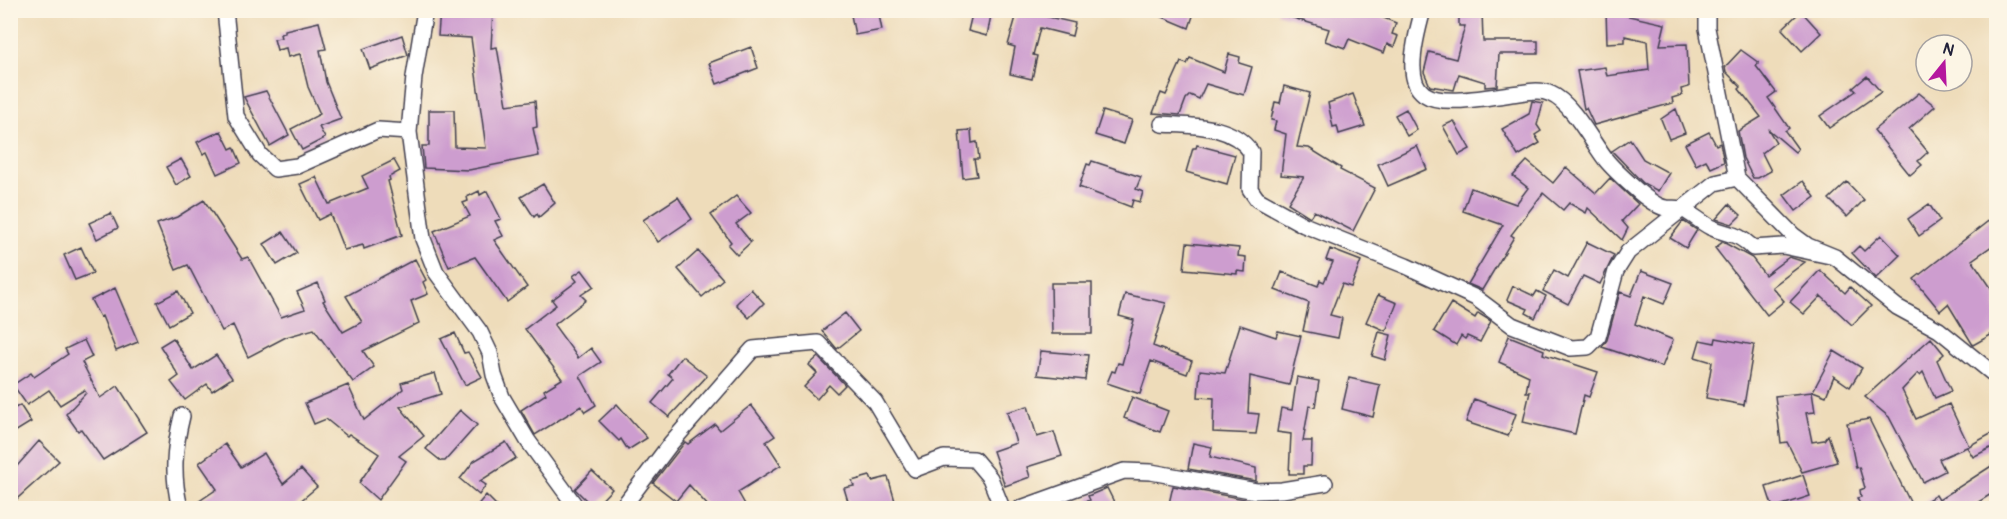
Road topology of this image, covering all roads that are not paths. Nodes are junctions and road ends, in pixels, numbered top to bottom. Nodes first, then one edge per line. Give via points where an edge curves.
1 (225, 10) edge
2 (425, 10) edge
3 (1423, 10) edge
4 (1707, 10) edge
5 (1162, 124) dead end
6 (409, 132) junction
7 (1737, 178) junction
8 (1682, 209) junction
9 (1835, 257) junction
10 (1996, 376) edge
11 (182, 416) dead end
12 (1325, 483) dead end
13 (180, 508) edge
14 (576, 508) edge
15 (622, 508) edge
16 (1002, 508) edge
17 (1021, 508) edge

1 - 6 street via 236,116 260,155 275,169 297,166 378,130
2 - 6 street
3 - 8 street via 1411,72 1421,92 1438,101 1455,102 1538,91 1552,94 1608,162 1640,193 1664,208
4 - 7 street via 1707,28
5 - 8 street via 1212,128 1237,137 1251,152 1250,189 1257,200 1304,225 1476,298 1512,325 1571,348 1588,347 1598,337 1616,271 1628,252
6 - 14 street via 423,239 436,272 480,332 502,397
7 - 8 street via 1715,183
7 - 9 street via 1793,235
8 - 9 street via 1723,233 1738,234 1754,248 1783,246
9 - 10 street via 1897,307 1939,330
11 - 13 street via 174,451
12 - 17 street via 1256,491 1151,472 1124,471
15 - 16 street via 670,443 753,349 818,344 875,402 915,469 945,458 974,459 990,478

